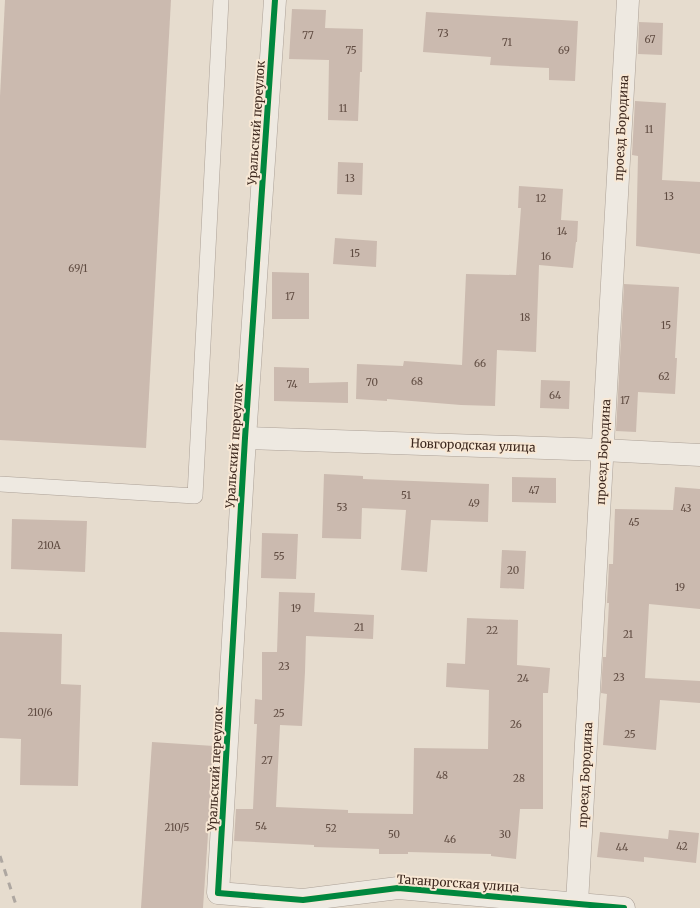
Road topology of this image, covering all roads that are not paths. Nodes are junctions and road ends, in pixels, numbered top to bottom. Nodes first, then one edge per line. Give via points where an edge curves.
1 (221, 0) edge
2 (275, 0) edge
3 (628, 0) edge
4 (245, 438) junction
5 (603, 450) junction
6 (700, 456) edge
7 (0, 484) edge
8 (218, 893) joint
9 (577, 903) junction
10 (624, 908) edge

1 - 7 lane via 195,496
2 - 4 street, Уральский переулок
3 - 5 street, проезд Бородина
4 - 5 street, Новгородская улица
4 - 8 street, Уральский переулок
5 - 6 street, Новгородская улица
5 - 9 street, проезд Бородина
8 - 9 street, Таганрогская улица via 303,900 398,888
9 - 10 street, Таганрогская улица

